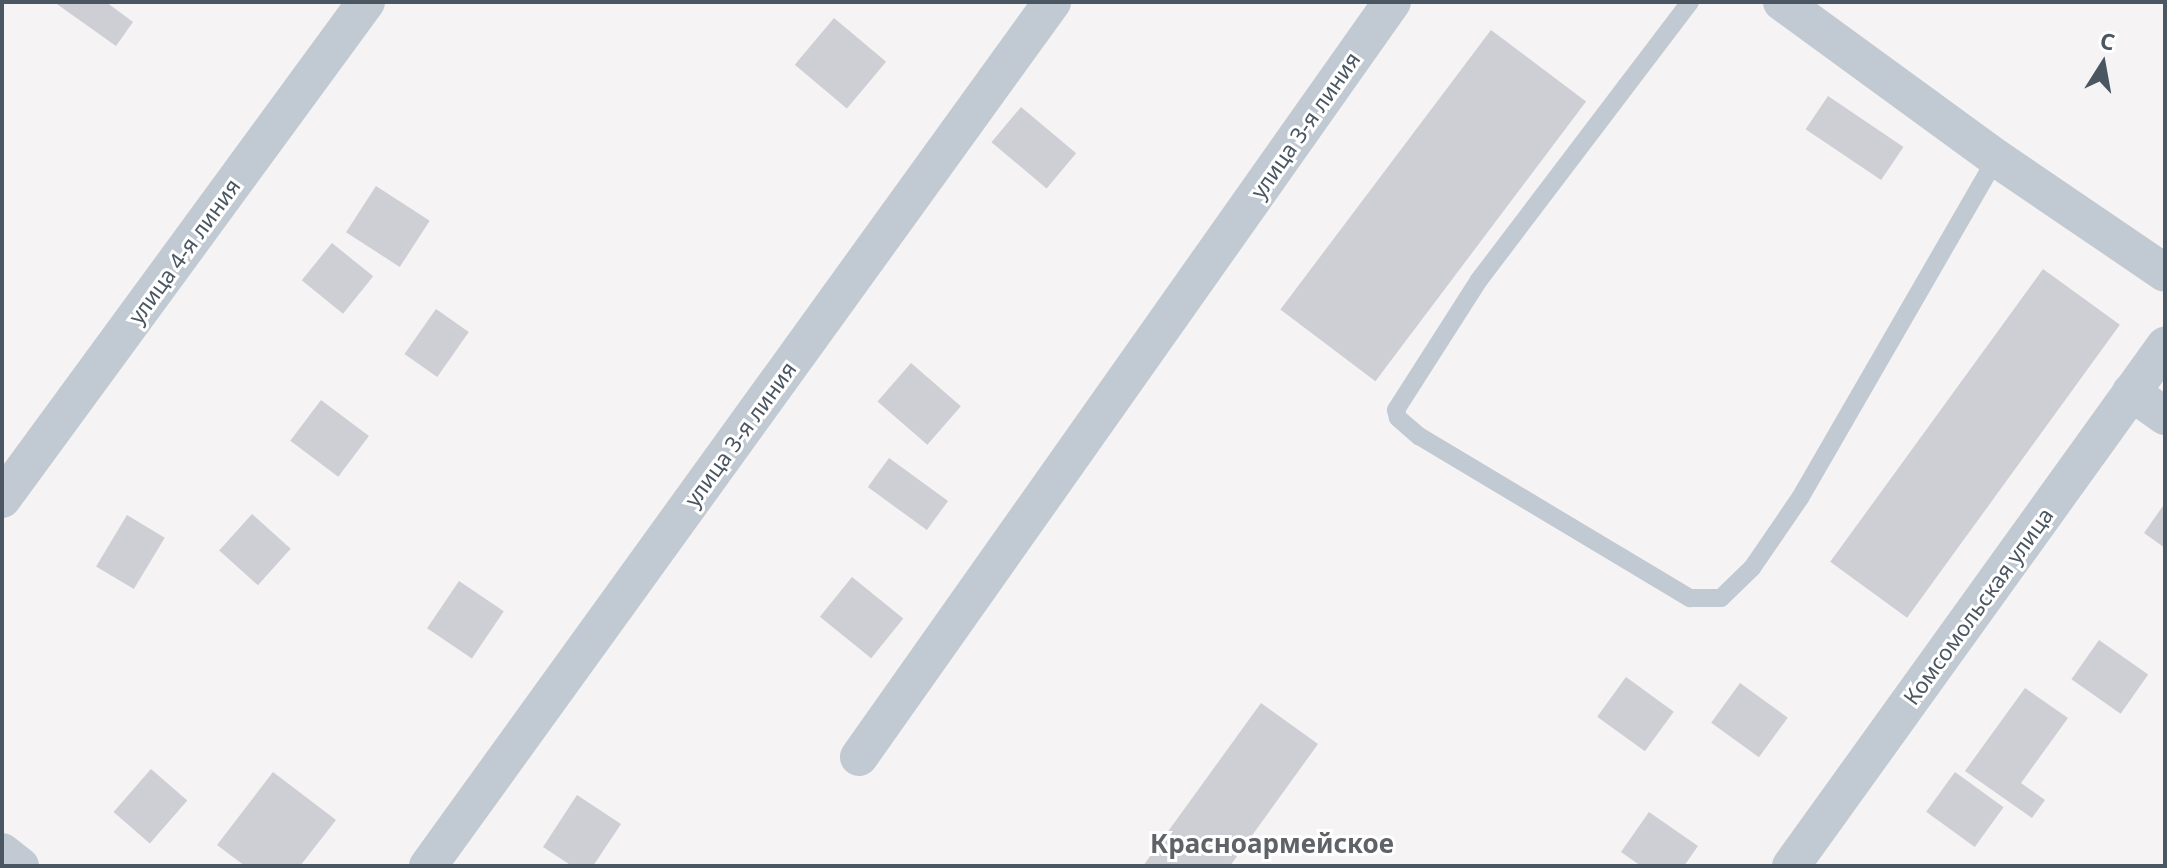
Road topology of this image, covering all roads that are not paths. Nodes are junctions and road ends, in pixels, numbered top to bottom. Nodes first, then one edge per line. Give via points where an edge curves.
1 (366, 2) edge
2 (1052, 2) edge
3 (1392, 2) edge
4 (1690, 2) edge
5 (1782, 2) edge
6 (1996, 158) junction
7 (2165, 273) edge
8 (2165, 346) edge
9 (2131, 392) junction
10 (2165, 416) edge
11 (2, 499) edge
12 (859, 757) dead end
13 (2, 852) edge
14 (20, 866) edge
15 (428, 866) edge
16 (1791, 866) edge

1 - 11 street, улица 4-я линия
2 - 15 street, улица 3-я линия
3 - 12 street, улица 3-я линия
4 - 6 lane via 1479,280 1396,410 1419,436 1690,598 1721,598 1760,557 1800,498
5 - 6 street
6 - 7 street
8 - 9 street, Комсомольская улица
9 - 10 street
9 - 16 street, Комсомольская улица
13 - 14 street

